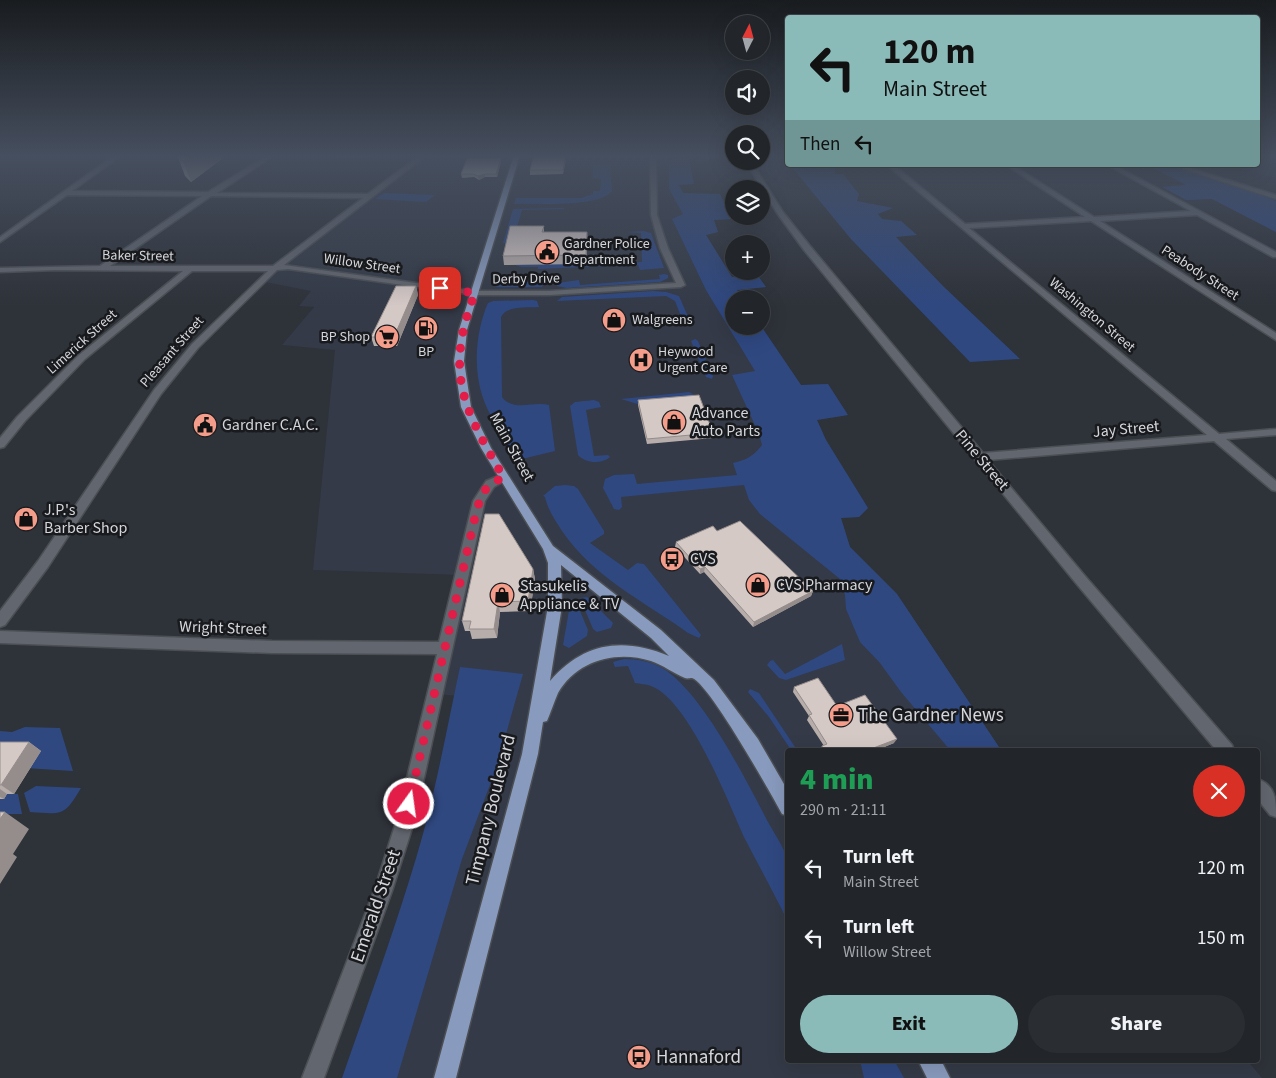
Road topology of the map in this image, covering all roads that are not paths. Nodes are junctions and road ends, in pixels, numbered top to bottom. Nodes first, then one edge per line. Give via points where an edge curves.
1 (49, 205) edge
2 (193, 205) edge
3 (359, 205) edge
4 (502, 205) edge
5 (654, 205) edge
6 (775, 205) edge
7 (938, 205) edge
8 (1072, 205) edge
9 (1184, 205) edge
10 (1200, 214) junction
11 (1093, 219) junction
12 (963, 226) junction
13 (0, 240) edge
14 (1276, 254) edge
15 (103, 268) junction
16 (275, 268) junction
17 (190, 269) junction
18 (0, 270) edge
19 (475, 293) junction
20 (1276, 337) edge
21 (1276, 432) edge
22 (1217, 437) junction
23 (0, 445) edge
24 (980, 458) junction
25 (504, 478) junction
26 (1276, 487) edge
27 (549, 549) junction
28 (0, 621) edge
29 (0, 637) edge
30 (444, 648) junction
31 (709, 685) junction
32 (1224, 748) edge
33 (530, 754) junction
34 (1260, 789) edge
35 (785, 803) edge
36 (1276, 809) edge
37 (930, 1063) edge
38 (313, 1078) edge
39 (445, 1078) edge
40 (939, 1078) edge

1 - 13 street
2 - 15 street
3 - 16 street, Pleasant Street
4 - 19 main road, Main Street
5 - 19 street, Derby Drive via 664,248 682,285 549,293
6 - 24 street, Pine Street
7 - 12 street, Washington Street
8 - 11 street, Peabody Street
9 - 10 street
10 - 11 street
10 - 14 street
11 - 12 street
11 - 20 street, Peabody Street
12 - 22 street, Washington Street
15 - 17 street, Baker Street
15 - 18 street, Baker Street
16 - 17 street, Baker Street
16 - 19 street, Willow Street via 297,268
16 - 28 street, Pleasant Street via 208,333 165,381 43,564
17 - 23 street, Limerick Street via 87,352
19 - 25 main road, Main Street via 462,339 461,383 466,407
21 - 22 street, Jay Street
22 - 24 street, Jay Street
22 - 26 street, Washington Street
24 - 32 street, Pine Street
25 - 27 main road, Main Street
25 - 30 street, Emerald Street via 490,484 479,501
27 - 31 main road, Main Street via 656,634
27 - 33 main road, Timpany Boulevard via 554,563 555,606
29 - 30 street, Wright Street via 272,647
30 - 38 street, Emerald Street via 403,828 383,891
31 - 33 main road, Main Street via 668,660 636,650 611,649 592,654 574,665 554,686 540,718
31 - 35 main road, Main Street via 752,744
33 - 39 main road, Timpany Boulevard
34 - 36 street
37 - 40 main road

